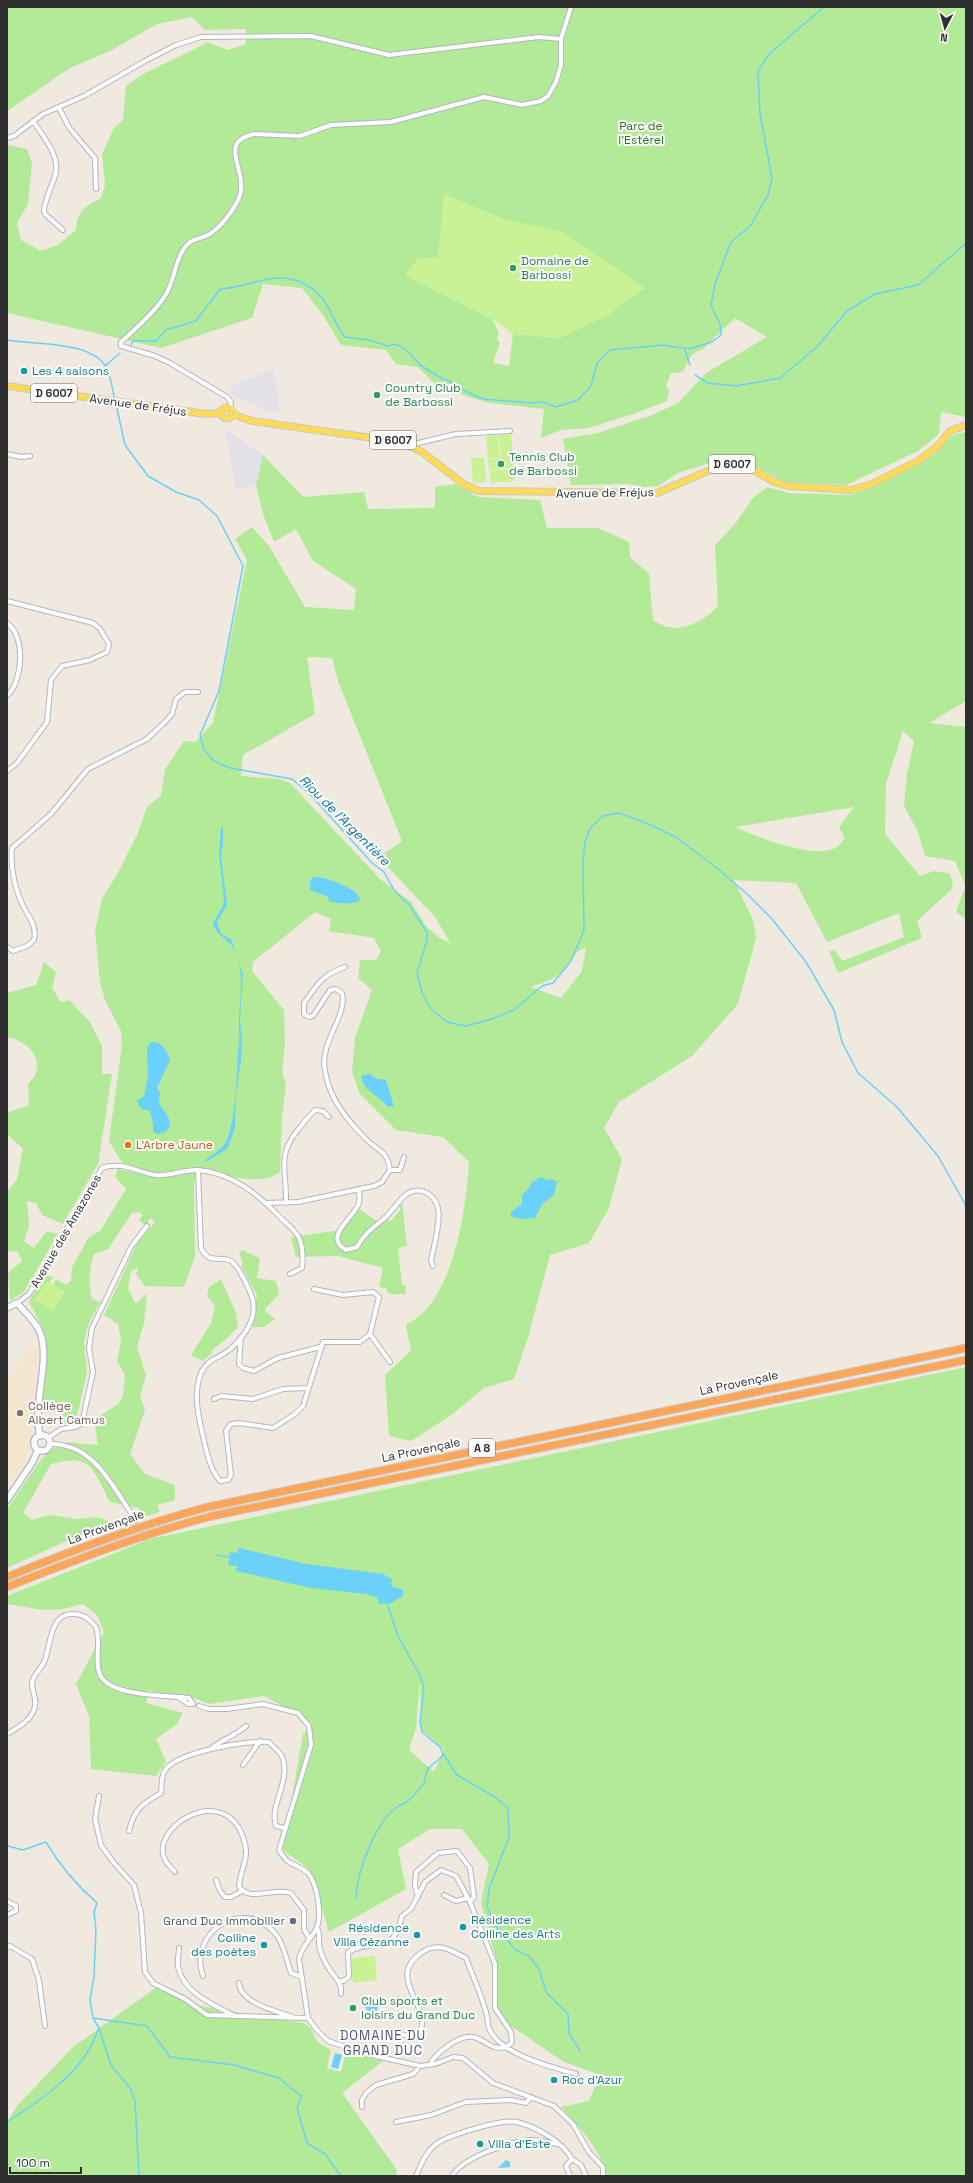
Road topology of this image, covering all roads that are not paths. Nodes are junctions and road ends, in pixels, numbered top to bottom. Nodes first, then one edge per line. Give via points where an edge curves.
1 (571, 7) edge
2 (561, 39) junction
3 (59, 108) junction
4 (34, 121) junction
5 (7, 138) edge
6 (96, 189) dead end
7 (63, 230) dead end
8 (7, 386) edge
9 (230, 408) junction
10 (221, 413) junction
11 (232, 414) junction
12 (966, 425) edge
13 (510, 431) dead end
14 (410, 445) junction
15 (7, 454) edge
16 (30, 456) dead end
17 (7, 601) edge
18 (7, 624) edge
19 (198, 692) dead end
20 (7, 696) edge
21 (7, 771) edge
22 (7, 947) edge
23 (345, 967) dead end
24 (330, 1117) dead end
25 (404, 1157) dead end
26 (198, 1170) junction
27 (390, 1170) junction
28 (358, 1190) junction
29 (266, 1203) junction
30 (286, 1203) junction
31 (147, 1226) dead end
32 (433, 1266) dead end
33 (290, 1274) dead end
34 (314, 1289) dead end
35 (17, 1303) junction
36 (7, 1308) edge
37 (370, 1334) junction
38 (241, 1337) junction
39 (320, 1347) junction
40 (966, 1348) edge
41 (966, 1360) edge
42 (390, 1362) dead end
43 (308, 1388) junction
44 (214, 1399) dead end
45 (40, 1436) junction
46 (50, 1441) junction
47 (38, 1450) junction
48 (7, 1500) edge
49 (134, 1516) tunnel mouth
50 (7, 1577) edge
51 (7, 1587) edge
52 (246, 1726) dead end
53 (7, 1734) edge
54 (260, 1741) junction
55 (213, 1747) junction
56 (243, 1765) dead end
57 (99, 1796) dead end
58 (284, 1828) junction
59 (129, 1832) dead end
60 (175, 1872) dead end
61 (216, 1880) dead end
62 (242, 1891) junction
63 (444, 1895) dead end
64 (418, 1897) junction
65 (469, 1900) junction
66 (7, 1901) edge
67 (7, 1915) edge
68 (317, 1927) junction
69 (309, 1938) junction
70 (7, 1947) edge
71 (179, 1948) dead end
72 (203, 1976) dead end
73 (302, 1977) junction
74 (338, 1981) junction
75 (239, 1983) dead end
76 (341, 1994) dead end
77 (233, 2016) junction
78 (308, 2018) junction
79 (298, 2019) junction
80 (45, 2026) dead end
81 (389, 2031) dead end
82 (507, 2047) junction
83 (430, 2065) junction
84 (418, 2066) junction
85 (576, 2074) dead end
86 (531, 2097) junction
87 (362, 2107) dead end
88 (396, 2122) dead end
89 (558, 2144) junction
90 (572, 2159) junction
91 (416, 2176) edge
92 (452, 2176) edge
93 (570, 2176) edge
94 (586, 2176) edge
95 (602, 2176) edge

1 - 2 street
2 - 3 street via 539,37 389,55 311,36 201,37 176,45
2 - 9 street via 561,65 556,82 548,96 533,104 522,105 484,97 392,122 331,125 300,136 254,134 241,140 234,151 242,184 235,206 218,227 189,244 180,259 165,297 121,342 121,346 170,363 227,397 231,402
3 - 4 street
3 - 6 street via 70,130 95,158
4 - 5 street via 14,136
4 - 7 street via 54,155 56,164 44,211
8 - 10 main road, Avenue de Fréjus / D 6007 via 206,414
9 - 10 main road via 223,408
9 - 11 main road
10 - 11 main road, Avenue de Fréjus via 225,418
11 - 14 main road, Avenue de Fréjus / D 6007 via 252,421 392,439
12 - 14 main road, Avenue de Fréjus / D 6007 via 950,431 935,449 918,461 872,484 851,490 788,486 774,482 752,469 733,464 715,468 657,493 489,493 465,485
13 - 14 street via 456,434
15 - 16 street
17 - 21 street via 93,623 103,632 109,644 107,652 90,660 62,666 51,680 47,722 17,763
18 - 20 street via 17,633 20,645 16,684
19 - 22 street via 185,692 176,699 172,714 147,739 88,769 51,814 12,848 11,860 15,881 23,905 36,930 34,940 27,946 13,950
23 - 27 street via 323,977 304,1003 304,1014 313,1016 330,990 342,992 340,1013 326,1043 325,1071 333,1098 366,1140 386,1155
24 - 30 street via 323,1111 315,1110 289,1140 284,1159
25 - 27 street via 400,1170
26 - 29 street, Avenue des Amazones via 226,1176 243,1184
26 - 35 street, Avenue des Amazones via 156,1175 117,1165 102,1168 29,1294
26 - 38 street via 201,1248 204,1255 214,1260 230,1260 234,1264 253,1302 250,1324
27 - 28 street via 382,1182
28 - 30 street
28 - 32 street via 359,1203 337,1237 341,1248 351,1250 357,1247 366,1233 386,1217 403,1196 420,1191 432,1196 438,1209 431,1260
29 - 30 street
29 - 33 street, Avenue des Amazones via 299,1238 302,1268
31 - 46 street via 131,1247 92,1328 89,1348 93,1372 82,1423 76,1427 61,1429
34 - 37 street via 343,1295 373,1292 379,1297
35 - 36 street, Avenue des Amazones
35 - 45 street via 39,1331 42,1341 38,1416
37 - 39 street via 360,1342 322,1342
37 - 42 street
38 - 39 street via 239,1364 254,1371 278,1358
38 - 43 street via 228,1351 210,1360 201,1373 197,1392 198,1412 214,1472 220,1481 228,1480 231,1471 226,1430 231,1424 268,1428 278,1426 303,1406
39 - 43 street
40 - 50 highway, La Provençale / A 8 via 208,1507 117,1534
41 - 51 highway, La Provençale / A 8 via 212,1516 162,1529
43 - 44 street via 283,1388 253,1399 220,1396
45 - 46 street
45 - 47 street via 34,1443
46 - 47 street via 46,1451
46 - 49 street via 72,1448 96,1462
47 - 48 street
52 - 55 street
53 - 58 street via 31,1716 35,1708 36,1698 32,1684 44,1662 52,1630 58,1619 69,1614 81,1614 96,1627 98,1669 107,1684 125,1692 178,1697 188,1704 209,1709 263,1704 298,1713 309,1726 311,1745
54 - 55 street
54 - 56 street
54 - 58 street via 269,1742 283,1758 285,1779 273,1818 276,1826
55 - 59 street via 174,1761 164,1772 161,1793 141,1804 132,1819
57 - 77 street via 95,1819 101,1845 114,1864 134,1885 139,1897 144,1932 143,1961 147,1978 185,1999 201,2013
58 - 68 street via 279,1850 287,1861 307,1871 314,1881 319,1921
60 - 62 street via 164,1856 165,1842 174,1826 192,1813 210,1810 233,1821 246,1844 239,1886
61 - 62 street via 225,1897
62 - 69 street via 251,1894 275,1890 291,1893 304,1910 304,1929
63 - 65 street via 456,1901
64 - 65 street via 425,1882 441,1870 456,1876
64 - 65 street via 415,1886 416,1872 438,1853 457,1851 470,1868 474,1897
64 - 74 street via 411,1909 402,1916 398,1933 388,1942 355,1948 348,1952 349,1977
65 - 82 street via 495,1964 495,2008 511,2032 512,2042
66 - 67 street via 16,1906 16,1910
68 - 69 street
68 - 74 street via 322,1953
69 - 73 street via 301,1950 299,1959
70 - 80 street via 10,1946 32,1959 39,1980
71 - 77 street via 178,1967 183,1981 205,2001
72 - 73 street via 199,1965 204,1944 221,1923 242,1916 262,1924 278,1938 291,1972
73 - 78 street
74 - 76 street
75 - 79 street via 242,1993 255,2003
77 - 79 street
78 - 79 street
78 - 84 street via 332,2043
81 - 82 street via 408,2036 420,2034 423,2021 406,1979 412,1959 428,1948 444,1947 466,1958 489,2028
82 - 83 street via 492,2048 473,2037 460,2040 443,2050
82 - 85 street via 541,2064
83 - 84 street
83 - 86 street via 453,2057 463,2058 493,2083
84 - 87 street via 413,2074 370,2089 362,2100
86 - 88 street via 526,2103 511,2100 466,2102 431,2115
86 - 95 street via 554,2106 573,2124 590,2152 603,2167
89 - 90 street
89 - 91 street via 540,2131 515,2122 474,2128 436,2144 427,2153
89 - 92 street via 532,2140 498,2147 461,2166
90 - 93 street via 566,2166
90 - 94 street via 581,2165

